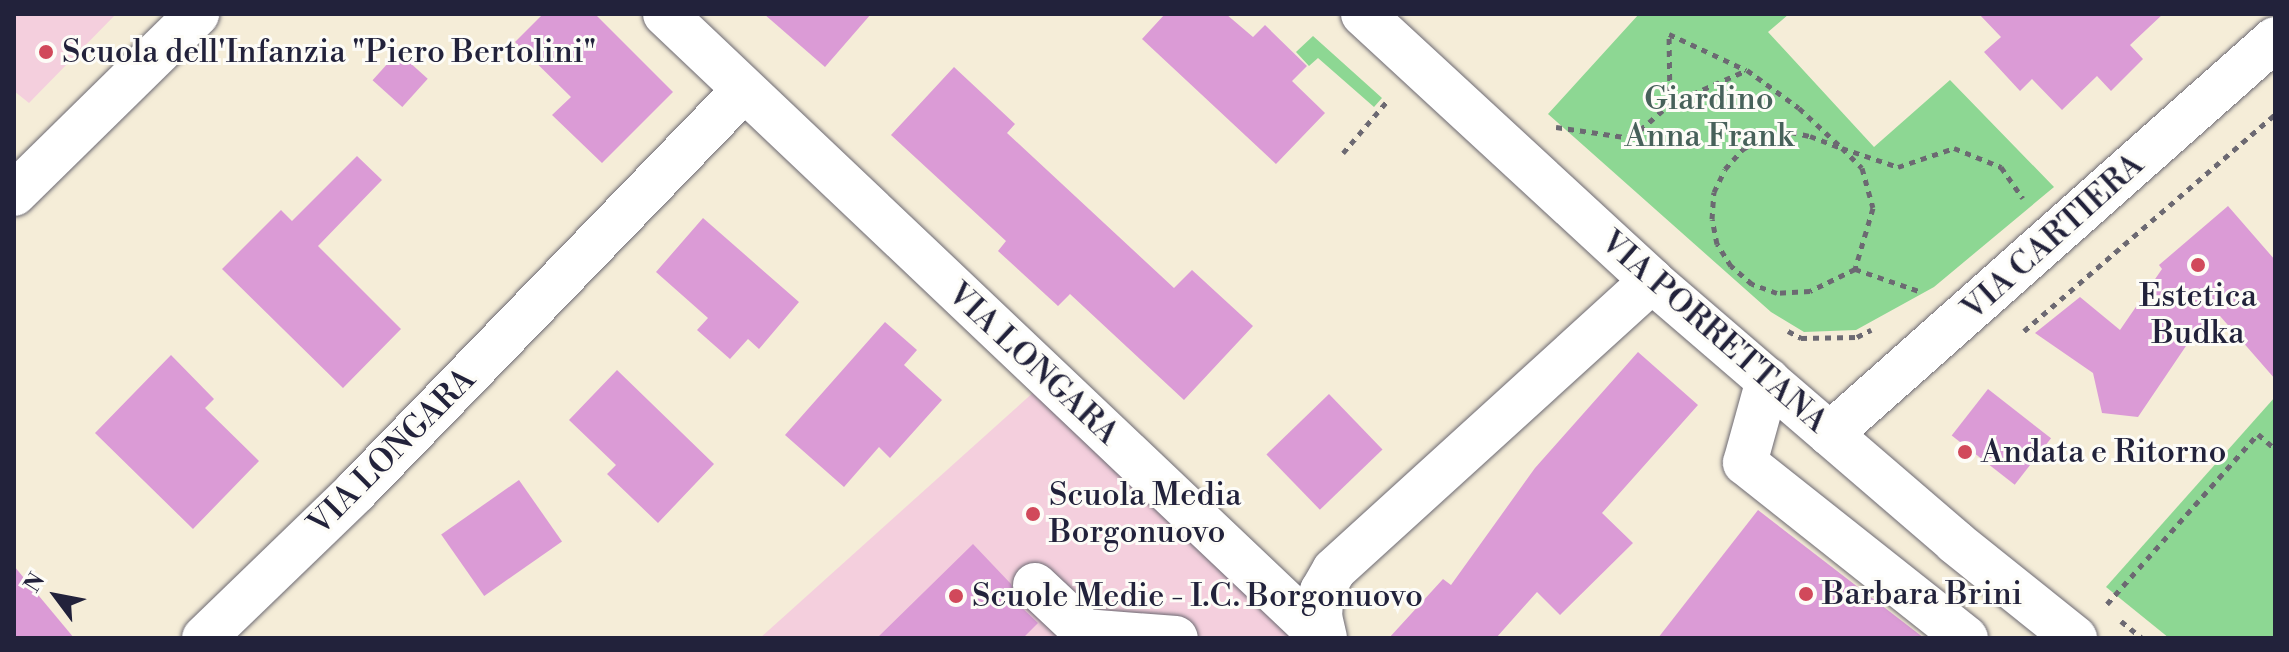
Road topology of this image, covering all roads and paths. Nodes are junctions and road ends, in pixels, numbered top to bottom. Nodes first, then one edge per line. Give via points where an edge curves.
1 (197, 14) edge
2 (665, 14) edge
3 (1363, 14) edge
4 (2275, 39) edge
5 (1747, 70) junction
6 (744, 90) junction
7 (1395, 93) dead end
8 (1670, 104) junction
9 (2275, 114) edge
10 (1562, 126) dead end
11 (1550, 129) dead end
12 (1562, 139) dead end
13 (1842, 148) junction
14 (1343, 153) dead end
15 (14, 194) edge
16 (2030, 207) dead end
17 (1855, 269) junction
18 (1652, 281) junction
19 (1922, 293) dead end
20 (1776, 325) dead end
21 (1881, 325) dead end
22 (2021, 333) dead end
23 (1768, 380) junction
24 (1830, 434) junction
25 (2275, 449) edge
26 (1035, 585) dead end
27 (2089, 623) edge
28 (204, 638) edge
29 (1176, 638) edge
30 (1324, 638) edge
31 (1966, 638) edge

1 - 15 street
2 - 6 street, VIA LONGARA
3 - 18 street, VIA PORRETTANA
4 - 24 street, VIA CARTIERA
5 - 8 path
5 - 8 path via 1669,34
5 - 13 path
6 - 28 street, VIA LONGARA via 356,491
6 - 30 street, VIA LONGARA
7 - 14 path
8 - 10 path via 1631,138
9 - 22 path
11 - 12 path
13 - 16 path via 1898,167 1954,148 2001,167
13 - 17 path via 1862,168 1873,208
13 - 17 path via 1791,132 1765,136 1725,169 1714,192 1712,219 1717,244 1731,266 1752,284 1777,293 1810,291
17 - 19 path
18 - 23 street, VIA PORRETTANA
18 - 30 street, VIA LONGARA via 1334,570 1322,591
20 - 21 path via 1801,338 1857,337
23 - 24 street, VIA PORRETTANA
23 - 31 street via 1745,463
24 - 27 street, VIA PORRETTANA
25 - 27 path via 2258,434
26 - 29 street via 1084,631

